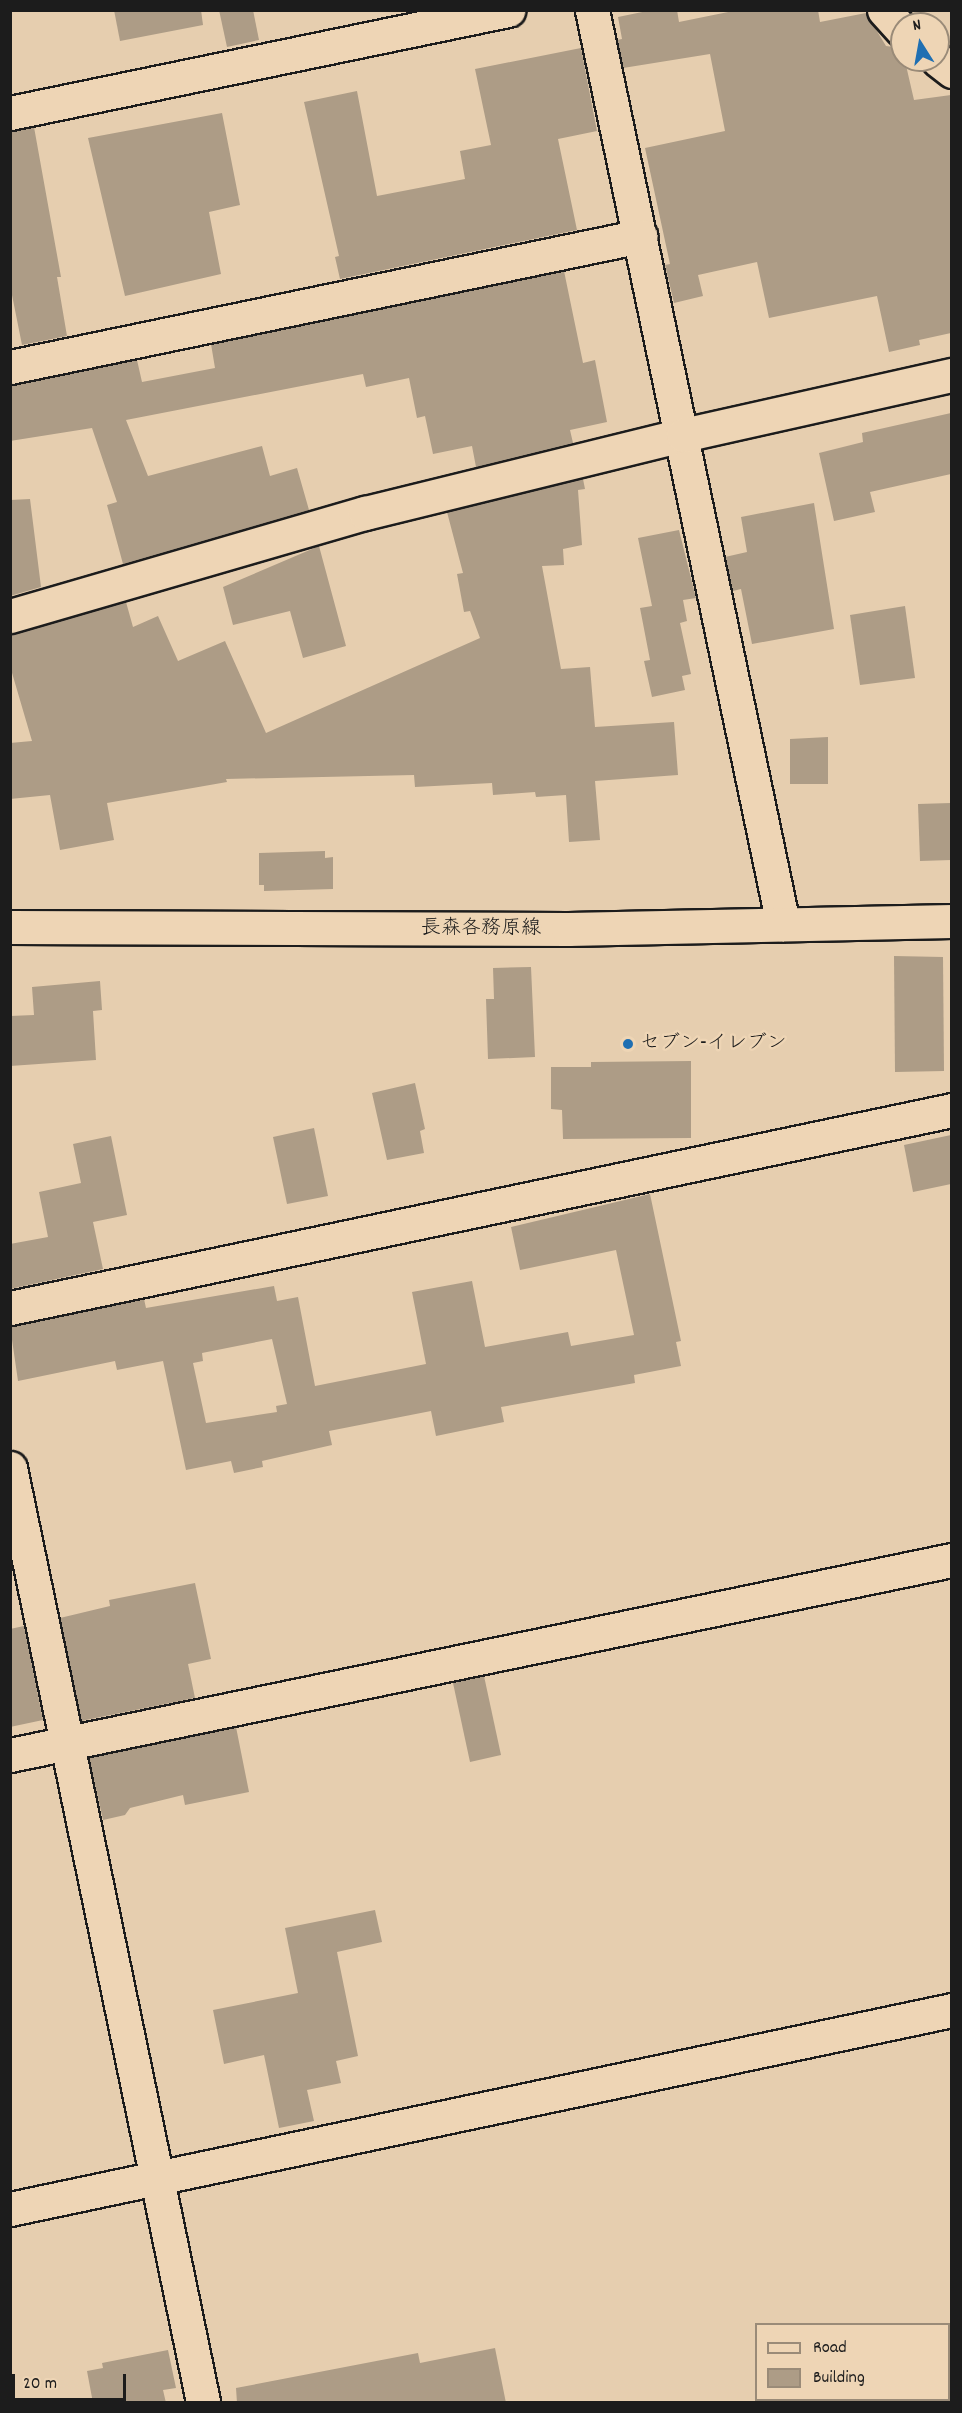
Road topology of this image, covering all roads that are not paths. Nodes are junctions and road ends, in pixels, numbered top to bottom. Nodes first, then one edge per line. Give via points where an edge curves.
1 (508, 10) edge
2 (592, 10) edge
3 (10, 113) edge
4 (641, 236) junction
5 (10, 367) edge
6 (951, 375) edge
7 (683, 435) junction
8 (10, 616) edge
9 (951, 921) edge
10 (783, 924) junction
11 (10, 927) edge
12 (951, 1110) edge
13 (10, 1308) edge
14 (10, 1468) edge
15 (951, 1560) edge
16 (69, 1743) junction
17 (10, 1755) edge
18 (951, 2010) edge
19 (156, 2179) junction
20 (10, 2209) edge
21 (203, 2403) edge

1 - 3 street
2 - 4 street
4 - 5 street
4 - 7 street
6 - 7 street
7 - 8 street via 365,513
7 - 10 street
9 - 10 street, 長森各務原線
10 - 11 street, 長森各務原線 via 568,929
12 - 13 street
14 - 16 street
15 - 16 street
16 - 17 street
16 - 19 street
18 - 19 street
19 - 20 street
19 - 21 street

